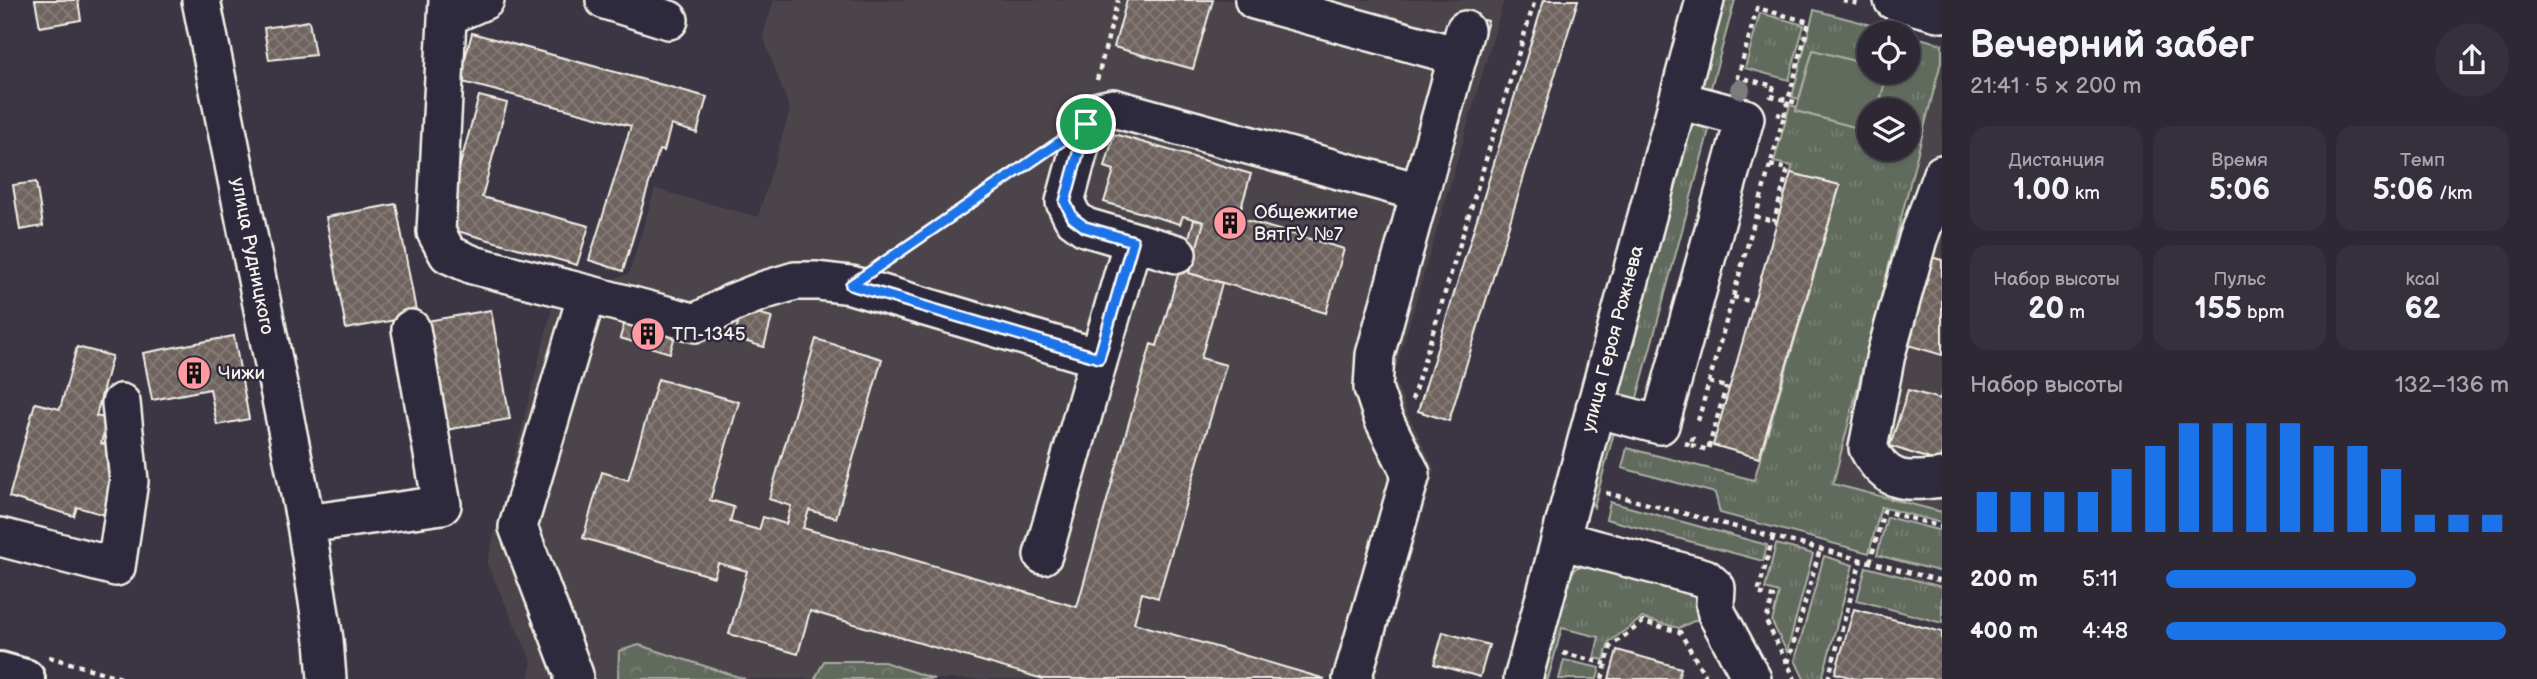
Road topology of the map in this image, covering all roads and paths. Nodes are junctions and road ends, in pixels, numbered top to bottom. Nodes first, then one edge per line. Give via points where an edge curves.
1 (201, 0) edge
2 (485, 0) edge
3 (606, 0) edge
4 (1118, 0) edge
5 (1254, 0) edge
6 (1535, 0) edge
7 (1705, 0) edge
8 (1893, 0) edge
9 (448, 8) edge
10 (1942, 13) edge
11 (669, 20) dead end
12 (1678, 100) junction
13 (1788, 101) junction
14 (1798, 103) dead end
15 (1784, 116) dead end
16 (1086, 124) junction
17 (1770, 165) dead end
18 (1942, 174) edge
19 (1419, 192) junction
20 (1755, 216) dead end
21 (1133, 241) junction
22 (1177, 254) dead end
23 (851, 285) junction
24 (587, 294) junction
25 (1733, 297) dead end
26 (1754, 302) dead end
27 (411, 329) dead end
28 (1099, 358) junction
29 (1709, 382) dead end
30 (1412, 401) dead end
31 (121, 402) dead end
32 (1595, 408) junction
33 (1691, 445) dead end
34 (1942, 478) edge
35 (1602, 492) dead end
36 (306, 524) junction
37 (1942, 527) edge
38 (0, 537) edge
39 (1773, 537) junction
40 (1560, 540) junction
41 (1820, 549) junction
42 (1043, 555) dead end
43 (1861, 560) junction
44 (1870, 562) junction
45 (1942, 581) edge
46 (1560, 653) dead end
47 (1606, 664) junction
48 (1788, 664) junction
49 (31, 666) edge
50 (0, 672) edge
51 (578, 678) edge
52 (125, 679) edge
53 (327, 679) edge
54 (1352, 679) edge
55 (1523, 679) edge
56 (1602, 679) edge
57 (1707, 679) edge
58 (1752, 679) edge
59 (1795, 679) edge
60 (1828, 679) edge

1 - 36 street, улица Рудницкого
2 - 9 street
3 - 11 street
4 - 16 path
5 - 19 street via 1462,43
6 - 30 path
7 - 12 street, улица Героя Рожнева
8 - 10 street
9 - 24 street via 436,232 448,254 473,265
12 - 32 street, улица Героя Рожнева
12 - 32 street via 1745,118 1660,425
13 - 13 path via 1809,22 1757,8 1738,77 1774,86 1771,96
13 - 14 path
13 - 15 path
16 - 19 street via 1099,111 1113,108
16 - 21 street via 1065,202 1073,218 1085,227
16 - 23 path
17 - 20 path via 1788,169 1775,221
18 - 34 street via 1917,239 1868,448 1874,460 1896,479
19 - 54 street via 1375,355 1373,388 1411,474
21 - 22 street
21 - 28 street
23 - 24 street via 795,281 732,303 696,323
23 - 28 street
24 - 51 street via 518,527
25 - 26 path
27 - 36 street via 442,505
28 - 42 street
29 - 33 path via 1728,387 1708,450
31 - 38 street via 129,481 116,567
32 - 40 street, улица Героя Рожнева
35 - 39 path
36 - 53 street, улица Рудницкого
37 - 44 path via 1884,511
39 - 41 path
39 - 48 path via 1758,593 1773,597 1766,621
40 - 55 street, улица Героя Рожнева
40 - 58 street via 1711,582 1716,588 1717,614
41 - 43 path
41 - 48 path
43 - 44 path
43 - 60 path
44 - 45 path
46 - 47 path
47 - 56 path
47 - 57 path via 1611,646 1643,622 1679,632
48 - 59 path
49 - 50 main road
49 - 52 path

